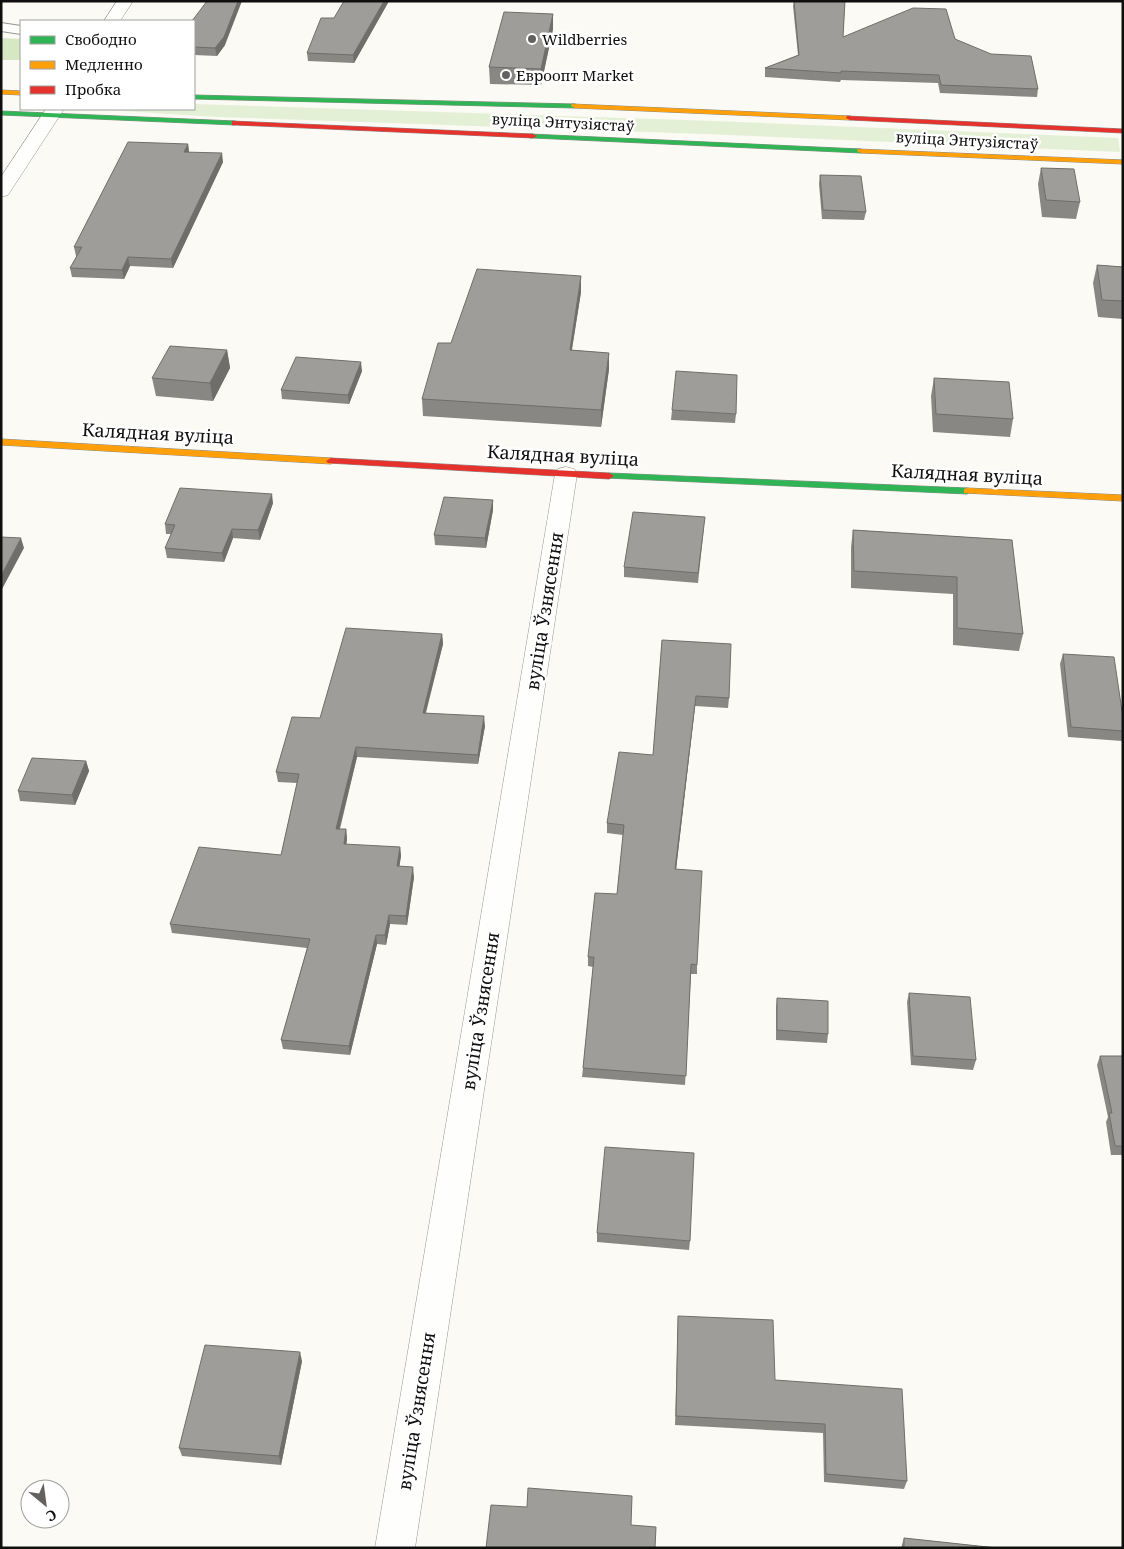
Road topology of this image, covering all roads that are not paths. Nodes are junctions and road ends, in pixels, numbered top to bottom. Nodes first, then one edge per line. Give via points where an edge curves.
1 (125, 1) edge
2 (113, 20) edge
3 (1, 28) edge
4 (20, 30) edge
5 (1, 92) edge
6 (20, 93) edge
7 (195, 97) edge
8 (53, 112) edge
9 (1, 113) edge
10 (1123, 131) edge
11 (1123, 162) edge
12 (1, 191) edge
13 (1, 442) edge
14 (566, 474) junction
15 (1123, 498) edge
16 (395, 1548) edge

1 - 2 street
3 - 4 lane
5 - 6 street
7 - 10 street, вуліца Энтузіястаў via 633,107
8 - 9 street, вуліца Энтузіястаў
8 - 11 street, вуліца Энтузіястаў
8 - 12 street
13 - 14 street, Калядная вуліца
14 - 15 street, Калядная вуліца
14 - 16 street, вуліца Ўзнясення

